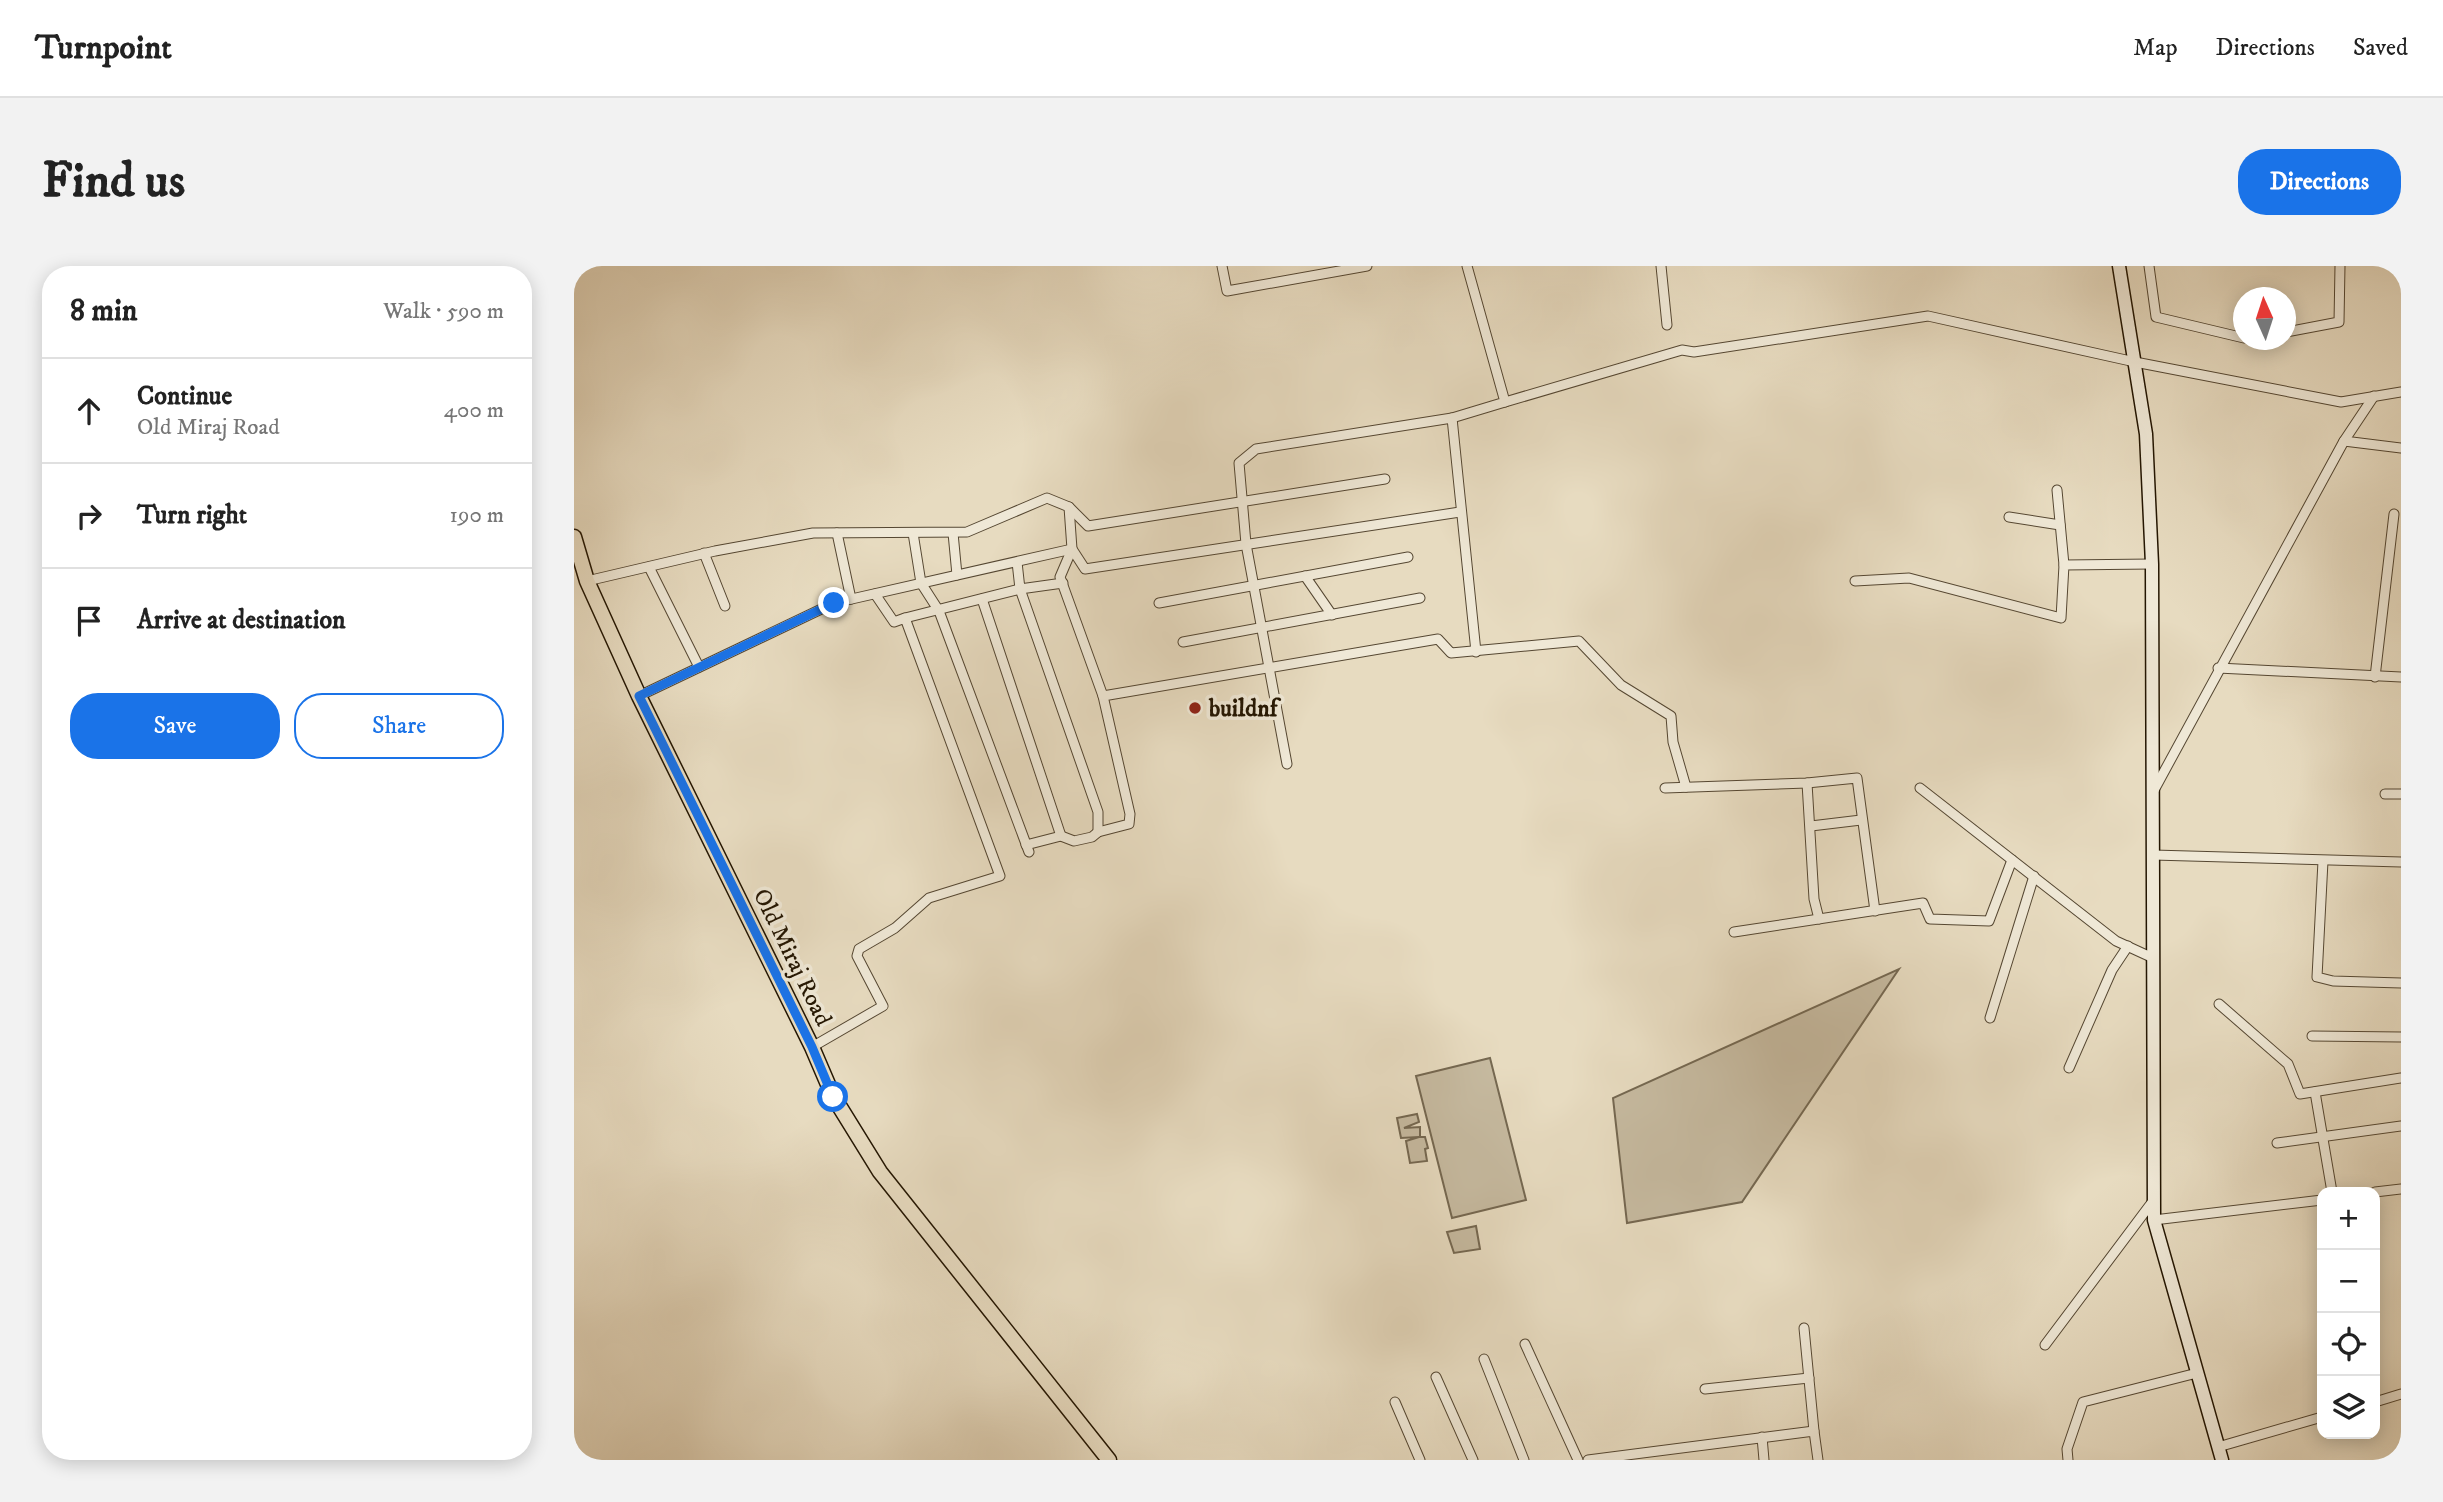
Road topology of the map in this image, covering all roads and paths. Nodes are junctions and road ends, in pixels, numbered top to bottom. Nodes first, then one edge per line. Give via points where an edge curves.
1 (1222, 266) edge
2 (1367, 266) edge
3 (1467, 266) edge
4 (1661, 266) edge
5 (2119, 266) edge
6 (2149, 266) edge
7 (2340, 266) edge
8 (1667, 326) dead end
9 (2296, 330) edge
10 (2233, 335) edge
11 (2135, 362) junction
12 (2401, 392) edge
13 (2374, 396) junction
14 (1505, 402) junction
15 (1452, 418) junction
16 (2344, 441) junction
17 (2401, 448) edge
18 (1385, 479) dead end
19 (2057, 490) dead end
20 (1242, 502) junction
21 (1069, 507) junction
22 (1460, 512) junction
23 (2394, 514) dead end
24 (2009, 517) dead end
25 (2060, 526) junction
26 (837, 533) junction
27 (913, 533) junction
28 (953, 533) junction
29 (574, 537) edge
30 (1246, 544) junction
31 (1072, 549) junction
32 (704, 553) junction
33 (1408, 557) dead end
34 (577, 560) edge
35 (1017, 562) junction
36 (2152, 564) junction
37 (2064, 565) junction
38 (649, 567) junction
39 (957, 575) junction
40 (1305, 576) junction
41 (1855, 581) dead end
42 (587, 582) junction
43 (921, 583) junction
44 (1063, 583) junction
45 (1254, 586) junction
46 (1020, 590) junction
47 (875, 594) junction
48 (1420, 598) dead end
49 (851, 599) junction
50 (982, 599) junction
51 (1159, 603) dead end
52 (725, 606) dead end
53 (939, 611) junction
54 (1332, 615) junction
55 (905, 618) junction
56 (1262, 628) junction
57 (1183, 642) dead end
58 (1476, 652) junction
59 (699, 667) junction
60 (1269, 668) junction
61 (2218, 668) junction
62 (2375, 677) junction
63 (2401, 677) edge
64 (639, 696) junction
65 (1103, 696) junction
66 (1287, 764) dead end
67 (1808, 783) junction
68 (1686, 787) junction
69 (1665, 788) dead end
70 (1920, 788) dead end
71 (2153, 793) junction
72 (2385, 794) dead end
73 (2401, 794) edge
74 (1861, 820) junction
75 (1811, 826) junction
76 (1098, 832) junction
77 (1062, 836) junction
78 (2153, 855) junction
79 (2012, 860) junction
80 (2323, 861) junction
81 (2401, 862) edge
82 (2034, 876) junction
83 (1875, 911) junction
84 (1819, 919) junction
85 (1734, 932) dead end
86 (2128, 946) junction
87 (2153, 958) junction
88 (2401, 983) edge
89 (2219, 1004) dead end
90 (1990, 1018) dead end
91 (2401, 1035) edge
92 (2312, 1036) dead end
93 (812, 1047) junction
94 (2069, 1068) dead end
95 (2401, 1078) edge
96 (2315, 1092) junction
97 (2401, 1126) edge
98 (2323, 1135) junction
99 (2277, 1143) dead end
100 (2331, 1187) edge
101 (2401, 1189) edge
102 (2380, 1191) edge
103 (2153, 1201) junction
104 (2317, 1201) edge
105 (2154, 1220) junction
106 (1804, 1328) dead end
107 (1525, 1344) dead end
108 (2045, 1345) dead end
109 (1484, 1359) dead end
110 (2197, 1373) junction
111 (1436, 1377) dead end
112 (1809, 1378) junction
113 (1705, 1388) dead end
114 (2401, 1394) edge
115 (2380, 1400) edge
116 (1395, 1402) dead end
117 (2317, 1419) edge
118 (1814, 1431) junction
119 (1762, 1437) junction
120 (2220, 1454) edge
121 (1109, 1460) edge
122 (1420, 1460) edge
123 (1473, 1460) edge
124 (1524, 1460) edge
125 (1578, 1460) edge
126 (1588, 1460) edge
127 (1764, 1460) edge
128 (1818, 1460) edge
129 (2068, 1460) edge

1 - 2 street via 1227,291
3 - 14 street
4 - 8 street
5 - 11 main road
6 - 10 street via 2156,317
7 - 9 street via 2339,322
11 - 13 street via 2341,402
11 - 14 street via 1928,316 1694,352 1682,349
11 - 36 main road via 2147,433
12 - 13 street
13 - 16 street
14 - 15 street
15 - 20 street via 1256,449 1239,463
15 - 22 street
16 - 17 street
16 - 61 street
18 - 20 street
19 - 25 street
20 - 21 street via 1088,526
20 - 30 street
21 - 28 street via 1047,498 967,533
21 - 31 street
22 - 30 street
22 - 58 street
23 - 62 street
24 - 25 street
25 - 37 street
26 - 27 street
26 - 32 street via 813,533
26 - 49 street
27 - 28 street
27 - 43 street
28 - 39 street
29 - 34 main road, Old Miraj Road
30 - 31 street via 1086,569
30 - 45 street
31 - 35 street
31 - 44 street via 1060,577
32 - 38 street
32 - 52 street
33 - 40 street
34 - 42 main road, Old Miraj Road
35 - 39 street
35 - 46 street
36 - 37 street
36 - 71 main road
37 - 41 street via 2061,618 1909,578
38 - 42 street
38 - 59 street
39 - 43 street
40 - 45 street
40 - 54 street
42 - 64 main road, Old Miraj Road
43 - 47 street
43 - 53 street
44 - 46 street
44 - 65 street
45 - 51 street
45 - 56 street
46 - 50 street
46 - 76 street via 1098,812
47 - 49 street
47 - 55 street via 894,622
48 - 54 street
49 - 59 street
50 - 53 street
50 - 77 street
53 - 55 street
53 - 77 street via 1027,849
54 - 56 street
55 - 93 street via 1000,876 929,898 895,928 859,949 857,956 883,1006
56 - 57 street
56 - 60 street
58 - 60 street via 1451,653 1438,639
58 - 68 street via 1579,641 1621,685 1671,716
59 - 64 street
60 - 65 street
60 - 66 street
61 - 62 street
61 - 71 street
62 - 63 street
64 - 93 main road, Old Miraj Road
65 - 76 street via 1130,814 1129,824
67 - 68 street
67 - 74 street via 1857,778
67 - 75 street
68 - 69 street
70 - 79 street
71 - 78 main road
72 - 73 street
74 - 75 street
74 - 83 street
75 - 84 street
76 - 77 street via 1074,841
78 - 80 street
78 - 87 main road
79 - 82 street
79 - 83 street via 1989,921 1930,919 1923,904
80 - 81 street
80 - 88 street via 2317,977
82 - 86 street
82 - 90 street
83 - 84 street
84 - 85 street
86 - 87 street
86 - 94 street via 2112,970
87 - 103 main road
89 - 96 street via 2288,1064 2300,1094
91 - 92 street
93 - 121 main road, Old Miraj Road via 833,1097 880,1172
95 - 96 street
96 - 98 street
97 - 98 street
98 - 99 street
98 - 100 street
101 - 102 street
103 - 105 main road
103 - 108 street
104 - 105 street
105 - 110 main road
106 - 112 street
107 - 125 street
109 - 124 street
110 - 120 main road
110 - 129 street via 2083,1402 2067,1448
111 - 123 street
112 - 113 street
112 - 118 street
114 - 115 street
116 - 122 street
117 - 120 street
118 - 119 street
118 - 128 street
119 - 126 street
119 - 127 street

